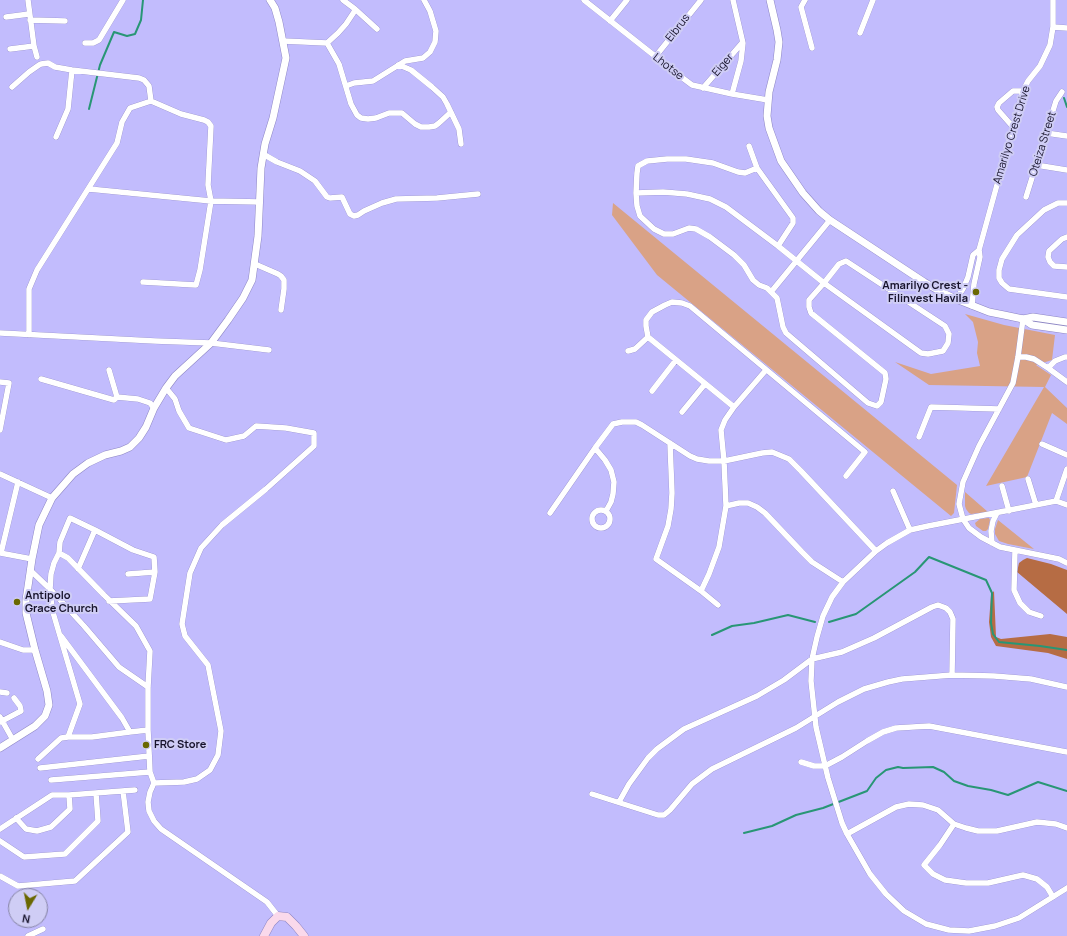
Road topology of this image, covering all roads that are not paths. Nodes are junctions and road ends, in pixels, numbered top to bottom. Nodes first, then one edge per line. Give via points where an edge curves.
1 (28, 0) edge
2 (123, 0) edge
3 (271, 0) edge
4 (343, 0) edge
5 (424, 0) edge
6 (584, 0) edge
7 (627, 0) edge
8 (701, 0) edge
9 (733, 0) edge
10 (770, 0) edge
11 (804, 0) edge
12 (872, 0) edge
13 (1053, 0) edge
14 (354, 9) junction
15 (6, 17) dead end
16 (30, 17) junction
17 (65, 21) dead end
18 (610, 21) junction
19 (1053, 27) junction
20 (1067, 28) edge
21 (377, 29) dead end
22 (860, 33) dead end
23 (283, 41) junction
24 (85, 43) dead end
25 (327, 43) junction
26 (743, 43) junction
27 (34, 46) junction
28 (812, 48) dead end
29 (10, 49) dead end
30 (37, 57) dead end
31 (655, 57) junction
32 (398, 65) junction
33 (72, 70) junction
34 (346, 86) junction
35 (12, 88) dead end
36 (703, 88) junction
37 (1023, 91) junction
38 (1062, 92) dead end
39 (732, 94) junction
40 (151, 100) junction
41 (768, 100) junction
42 (451, 112) junction
43 (1013, 127) junction
44 (1046, 134) junction
45 (1067, 136) edge
46 (56, 137) dead end
47 (461, 144) dead end
48 (749, 146) dead end
49 (263, 154) junction
50 (1036, 165) junction
51 (757, 168) junction
52 (1067, 170) edge
53 (89, 189) junction
54 (478, 194) dead end
55 (636, 194) junction
56 (1026, 197) dead end
57 (211, 201) junction
58 (260, 202) junction
59 (1067, 203) edge
60 (830, 220) junction
61 (1067, 237) edge
62 (778, 246) junction
63 (978, 250) junction
64 (797, 261) junction
65 (255, 264) junction
66 (1067, 267) edge
67 (143, 282) dead end
68 (824, 283) junction
69 (771, 292) junction
70 (1067, 297) edge
71 (956, 300) junction
72 (972, 306) junction
73 (282, 310) dead end
74 (1023, 319) junction
75 (1067, 322) edge
76 (1067, 330) edge
77 (0, 333) edge
78 (29, 335) junction
79 (648, 337) junction
80 (210, 343) junction
81 (269, 350) dead end
82 (628, 351) dead end
83 (1018, 357) junction
84 (1067, 357) edge
85 (676, 360) junction
86 (1048, 368) junction
87 (109, 370) dead end
88 (766, 370) junction
89 (41, 379) dead end
90 (0, 382) edge
91 (1067, 382) edge
92 (705, 384) junction
93 (166, 388) junction
94 (652, 391) dead end
95 (117, 397) junction
96 (734, 407) junction
97 (154, 408) junction
98 (999, 409) junction
99 (682, 412) dead end
100 (0, 430) edge
101 (918, 437) dead end
102 (670, 443) junction
103 (1042, 444) dead end
104 (595, 448) junction
105 (1067, 455) edge
106 (724, 461) junction
107 (1067, 469) edge
108 (0, 474) edge
109 (846, 476) dead end
110 (1028, 479) dead end
111 (18, 482) junction
112 (1002, 486) dead end
113 (893, 492) dead end
114 (52, 498) junction
115 (1056, 502) junction
116 (1036, 505) junction
117 (1067, 505) edge
118 (726, 506) junction
119 (606, 511) dead end
120 (1009, 511) junction
121 (550, 513) dead end
122 (997, 514) junction
123 (962, 519) junction
124 (95, 530) junction
125 (910, 530) junction
126 (992, 543) junction
127 (1015, 550) junction
128 (876, 551) junction
129 (0, 553) edge
130 (59, 553) junction
131 (32, 559) junction
132 (1067, 563) edge
133 (78, 569) junction
134 (30, 570) junction
135 (155, 572) junction
136 (128, 574) dead end
137 (843, 582) junction
138 (50, 589) junction
139 (701, 591) junction
140 (109, 601) junction
141 (718, 605) dead end
142 (1041, 616) dead end
143 (58, 631) junction
144 (0, 642) edge
145 (35, 650) junction
146 (812, 659) junction
147 (952, 675) junction
148 (148, 687) junction
149 (1067, 687) edge
150 (0, 692) edge
151 (6, 693) dead end
152 (14, 698) dead end
153 (815, 717) junction
154 (1, 720) edge
155 (148, 730) junction
156 (130, 732) junction
157 (68, 737) junction
158 (13, 740) junction
159 (0, 748) edge
160 (1067, 752) edge
161 (149, 756) junction
162 (38, 759) dead end
163 (801, 762) dead end
164 (825, 766) junction
165 (40, 768) dead end
166 (150, 772) junction
167 (51, 780) dead end
168 (154, 783) junction
169 (135, 790) dead end
170 (123, 791) junction
171 (96, 793) junction
172 (592, 794) dead end
173 (69, 795) junction
174 (619, 802) junction
175 (16, 818) junction
176 (954, 824) junction
177 (1067, 828) edge
178 (0, 829) edge
179 (847, 834) junction
180 (0, 841) edge
181 (0, 876) edge
182 (1067, 888) edge
183 (1053, 897) junction
184 (278, 916) junction
185 (43, 930) dead end
186 (970, 933) edge
187 (28, 936) edge
188 (264, 936) edge
189 (304, 936) edge

1 - 16 street
2 - 24 street via 99,40
3 - 23 street
4 - 14 street
5 - 32 street via 436,31 435,42 423,58
6 - 18 street, Lhotse
7 - 18 street
8 - 31 street, Elbrus
9 - 26 street
10 - 41 street via 778,42 777,60
11 - 28 street via 801,7
12 - 22 street
13 - 19 street, Amarilyo Crest Drive
14 - 21 street
14 - 25 street via 346,24
15 - 16 street
16 - 17 street
16 - 27 street
18 - 31 street, Lhotse
19 - 20 street
19 - 37 street, Amarilyo Crest Drive via 1045,57
23 - 25 street
23 - 49 street via 286,58
25 - 34 street via 339,64
26 - 36 street, Eiger
26 - 39 street
27 - 29 street
27 - 30 street
31 - 36 street, Lhotse via 692,85
32 - 34 street via 373,81
32 - 42 street via 412,70 432,86
33 - 35 street via 41,64
33 - 40 street via 139,78 149,86
33 - 46 street via 68,109
34 - 42 street via 351,104 361,118 402,113 415,124 429,127 435,126
36 - 39 street, Lhotse
37 - 43 street, Amarilyo Crest Drive
37 - 43 street via 1014,91 999,103 998,110
38 - 44 street, Oteiza Street via 1056,101
39 - 41 street, Lhotse
40 - 53 street via 130,108 122,122 117,143
40 - 57 street via 181,114 204,120 211,126 208,185
41 - 60 street via 766,116 781,160 803,193
42 - 47 street via 459,128
43 - 63 street, Amarilyo Crest Drive
44 - 45 street
44 - 50 street, Oteiza Street
48 - 51 street
49 - 54 street via 300,171 315,182 326,197 342,197 350,214 354,216 396,199
49 - 58 street
50 - 52 street
50 - 56 street, Oteiza Street
51 - 55 street via 745,173 714,163 686,159 647,161 638,166
51 - 62 street via 793,218 793,223
53 - 57 street
53 - 78 street via 37,270 29,289
55 - 62 street via 663,192 710,199 726,207
55 - 69 street via 640,216 654,229 664,234 673,234 689,228 696,229 734,255 753,280
57 - 58 street
57 - 67 street via 196,285
58 - 65 street
59 - 70 street via 1044,210 1017,235 1002,259 999,270 999,278 1009,289
60 - 64 street
60 - 71 street
61 - 66 street via 1049,251 1048,257 1054,266
62 - 64 street
63 - 71 street, Amarilyo Crest Drive via 973,255 968,277
63 - 72 street, Amarilyo Crest Drive via 980,257
64 - 68 street
64 - 69 street
65 - 73 street via 278,274 284,280
65 - 80 street via 252,280 243,298
68 - 68 street via 839,264 846,260 945,326 949,334 948,343 943,351 921,353
68 - 69 street via 809,300 811,314 885,373 881,402 877,406 868,403 786,333 778,298
71 - 72 street
72 - 74 street
74 - 75 street
74 - 76 street via 1032,325
74 - 83 street
77 - 78 street
78 - 80 street
79 - 82 street via 635,349
79 - 85 street
79 - 88 street via 646,320 652,312 672,302 682,303 690,306
80 - 81 street
80 - 93 street via 174,376
83 - 86 street via 1034,359
83 - 98 street via 1013,383
84 - 86 street
85 - 92 street
85 - 94 street
86 - 91 street
87 - 95 street
88 - 96 street
88 - 109 street via 865,452
89 - 95 street via 114,400
90 - 100 street via 9,383
92 - 96 street
92 - 99 street
93 - 97 street
93 - 168 street via 175,399 189,428 226,440 244,436 256,426 286,428 314,433 314,446 222,525 201,548 190,573 182,624 185,636 208,664 220,731 218,755 210,770 197,779
95 - 97 street via 138,399 150,403
96 - 106 street via 721,430
97 - 114 street via 146,427 130,447 88,463 73,474
98 - 101 street via 931,407
98 - 123 street via 963,482 959,504
102 - 104 street via 636,422 622,422 613,424
102 - 106 street via 698,459
102 - 139 street via 672,509 656,559
103 - 105 street
104 - 119 street via 611,470 614,482 611,502
104 - 121 street
106 - 118 street
106 - 128 street via 772,452 789,459
107 - 115 street
108 - 111 street
110 - 116 street
111 - 114 street
111 - 129 street
112 - 120 street
113 - 125 street
114 - 131 street via 39,525
115 - 116 street
115 - 117 street
116 - 120 street
118 - 137 street via 757,506 812,562
118 - 139 street via 719,547
120 - 122 street
122 - 123 street
122 - 126 street via 993,521
123 - 125 street
123 - 126 street via 969,528
124 - 130 street via 70,518 60,542
124 - 133 street
124 - 135 street via 133,550 154,557
125 - 128 street
126 - 127 street
127 - 132 street
127 - 142 street via 1014,590 1020,603 1029,612
128 - 137 street
129 - 131 street
130 - 133 street
130 - 138 street via 54,563
131 - 134 street
133 - 140 street
134 - 138 street
134 - 145 street via 26,613
135 - 136 street
135 - 140 street via 150,599
137 - 146 street via 823,616
138 - 143 street
138 - 148 street via 119,667
139 - 141 street
140 - 148 street via 136,626 150,651
143 - 156 street
143 - 157 street via 80,704
144 - 145 street via 23,650
145 - 158 street via 49,705 46,716
146 - 147 street via 842,652 938,605 946,608 953,619
146 - 153 street
146 - 174 street via 770,689 674,736 648,758
147 - 149 street via 1019,678
147 - 153 street via 888,682 864,689
148 - 155 street
150 - 151 street
152 - 154 street via 21,711
153 - 164 street
153 - 174 street via 712,769 692,784 664,814 658,815
154 - 158 street
155 - 156 street
155 - 161 street
156 - 157 street
157 - 162 street via 61,738
158 - 159 street
160 - 164 street via 929,726 896,728 884,732
161 - 165 street
161 - 166 street
163 - 164 street
164 - 179 street
166 - 167 street
166 - 168 street
168 - 184 street via 148,802 149,811 161,829 262,898
169 - 170 street
170 - 171 street
170 - 181 street via 128,832 75,881 18,886
171 - 173 street
171 - 180 street via 98,821 65,854 24,857
172 - 174 street
173 - 175 street via 52,795
173 - 175 street via 70,809 51,827 37,831 26,829
175 - 178 street
176 - 177 street via 978,831 997,831 1037,822
176 - 179 street via 938,810 909,804 896,807
176 - 183 street via 924,865 933,874 945,880 966,883 988,883 1023,875 1037,879 1047,887
179 - 186 street via 870,874 904,911 926,924
182 - 183 street
183 - 186 street via 1019,918
184 - 188 main road via 271,922
184 - 189 main road via 287,917
185 - 187 street

